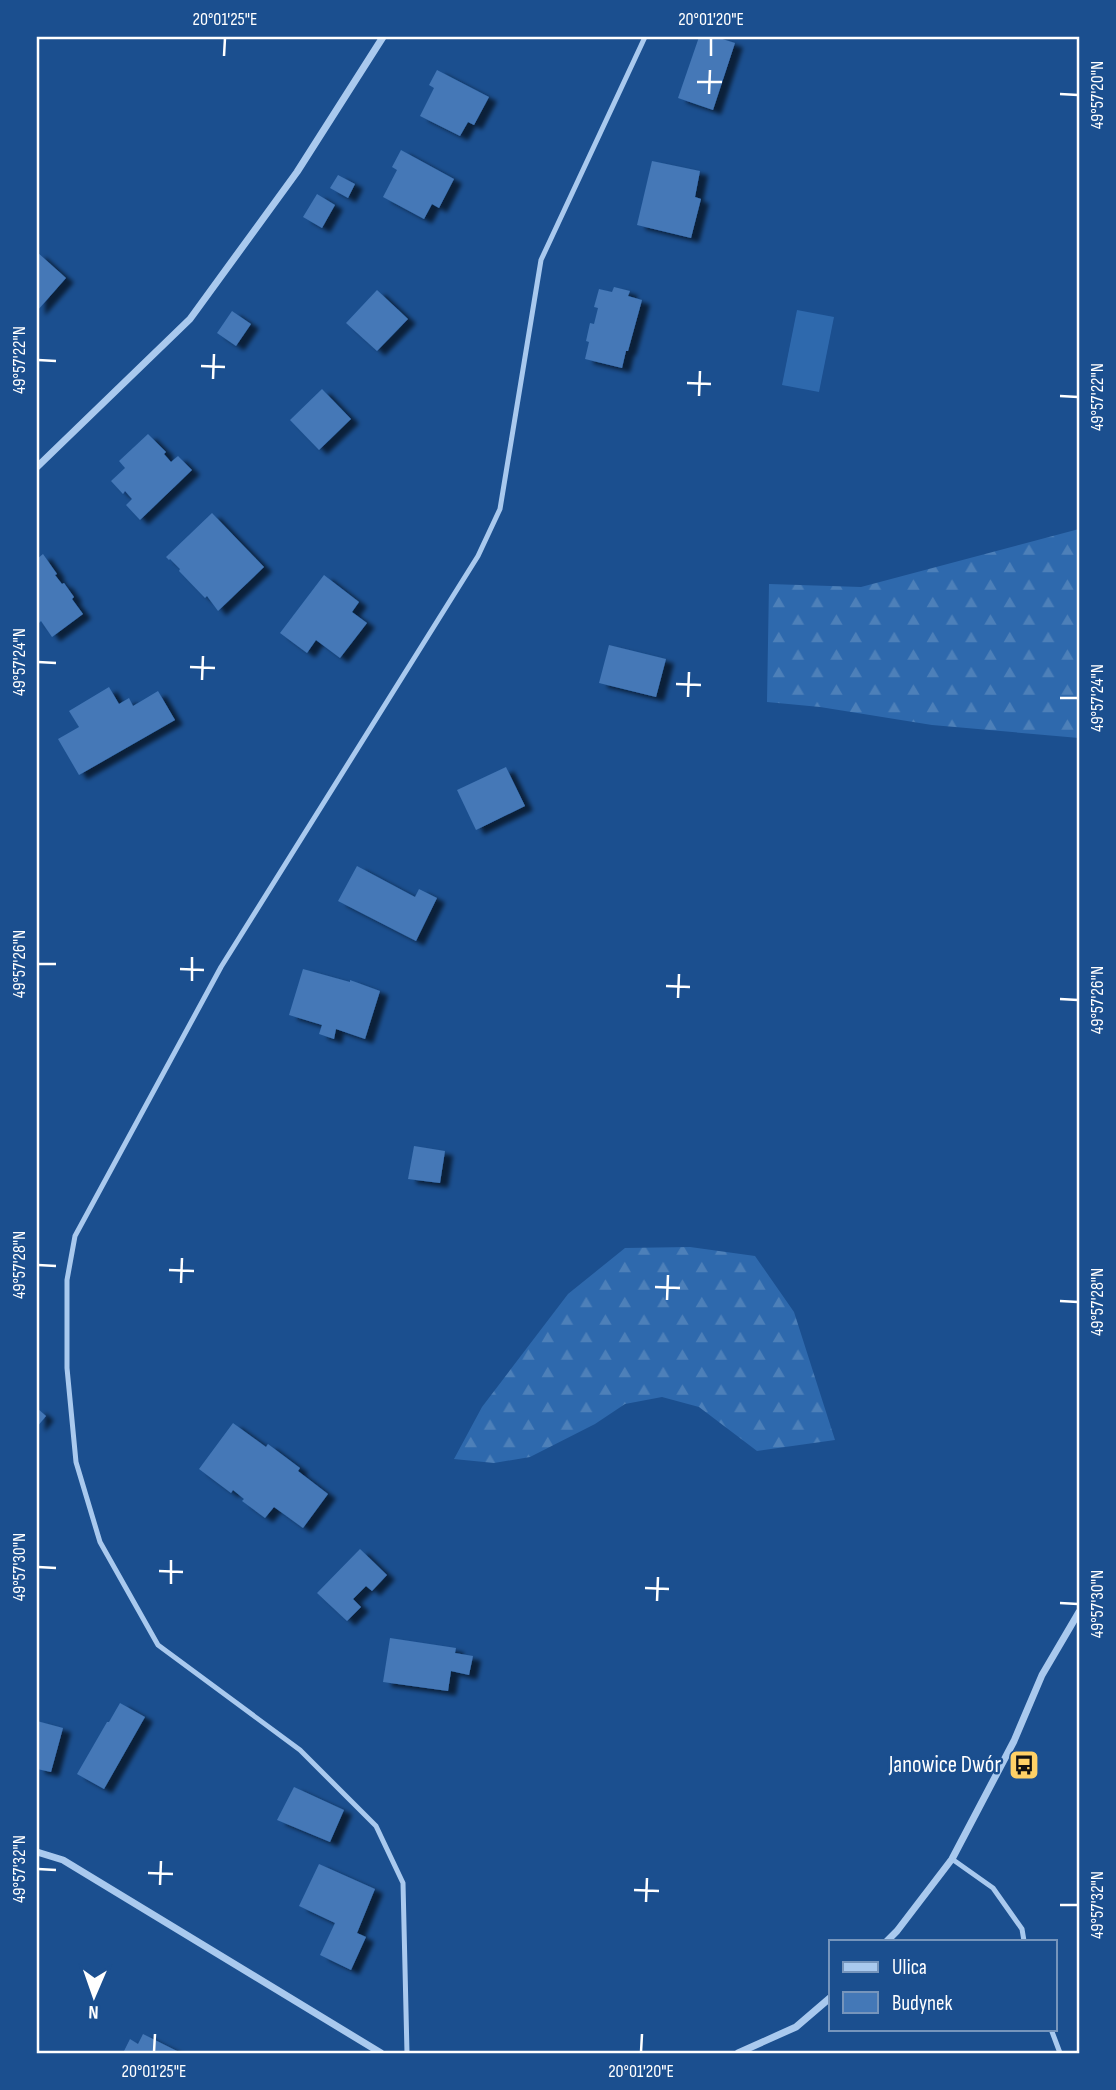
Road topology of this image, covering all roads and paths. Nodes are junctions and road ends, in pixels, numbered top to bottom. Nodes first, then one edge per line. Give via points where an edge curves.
1 (383, 37) edge
2 (645, 37) edge
3 (37, 467) edge
4 (1079, 1612) edge
5 (37, 1852) edge
6 (952, 1859) junction
7 (888, 1940) edge
8 (1024, 1940) edge
9 (829, 1999) edge
10 (1051, 2030) edge
11 (381, 2053) edge
12 (407, 2053) edge
13 (738, 2053) edge
14 (1060, 2053) edge

1 - 3 street via 297,172 190,319
2 - 12 lane via 541,260 500,509 478,556 221,967 75,1237 67,1280 67,1368 76,1462 100,1542 158,1645 300,1750 376,1826 403,1883
4 - 6 street via 1042,1675 1014,1741
5 - 11 street via 62,1860
6 - 7 street
6 - 8 lane via 993,1888 1022,1929
9 - 13 street via 796,2027
10 - 14 lane

